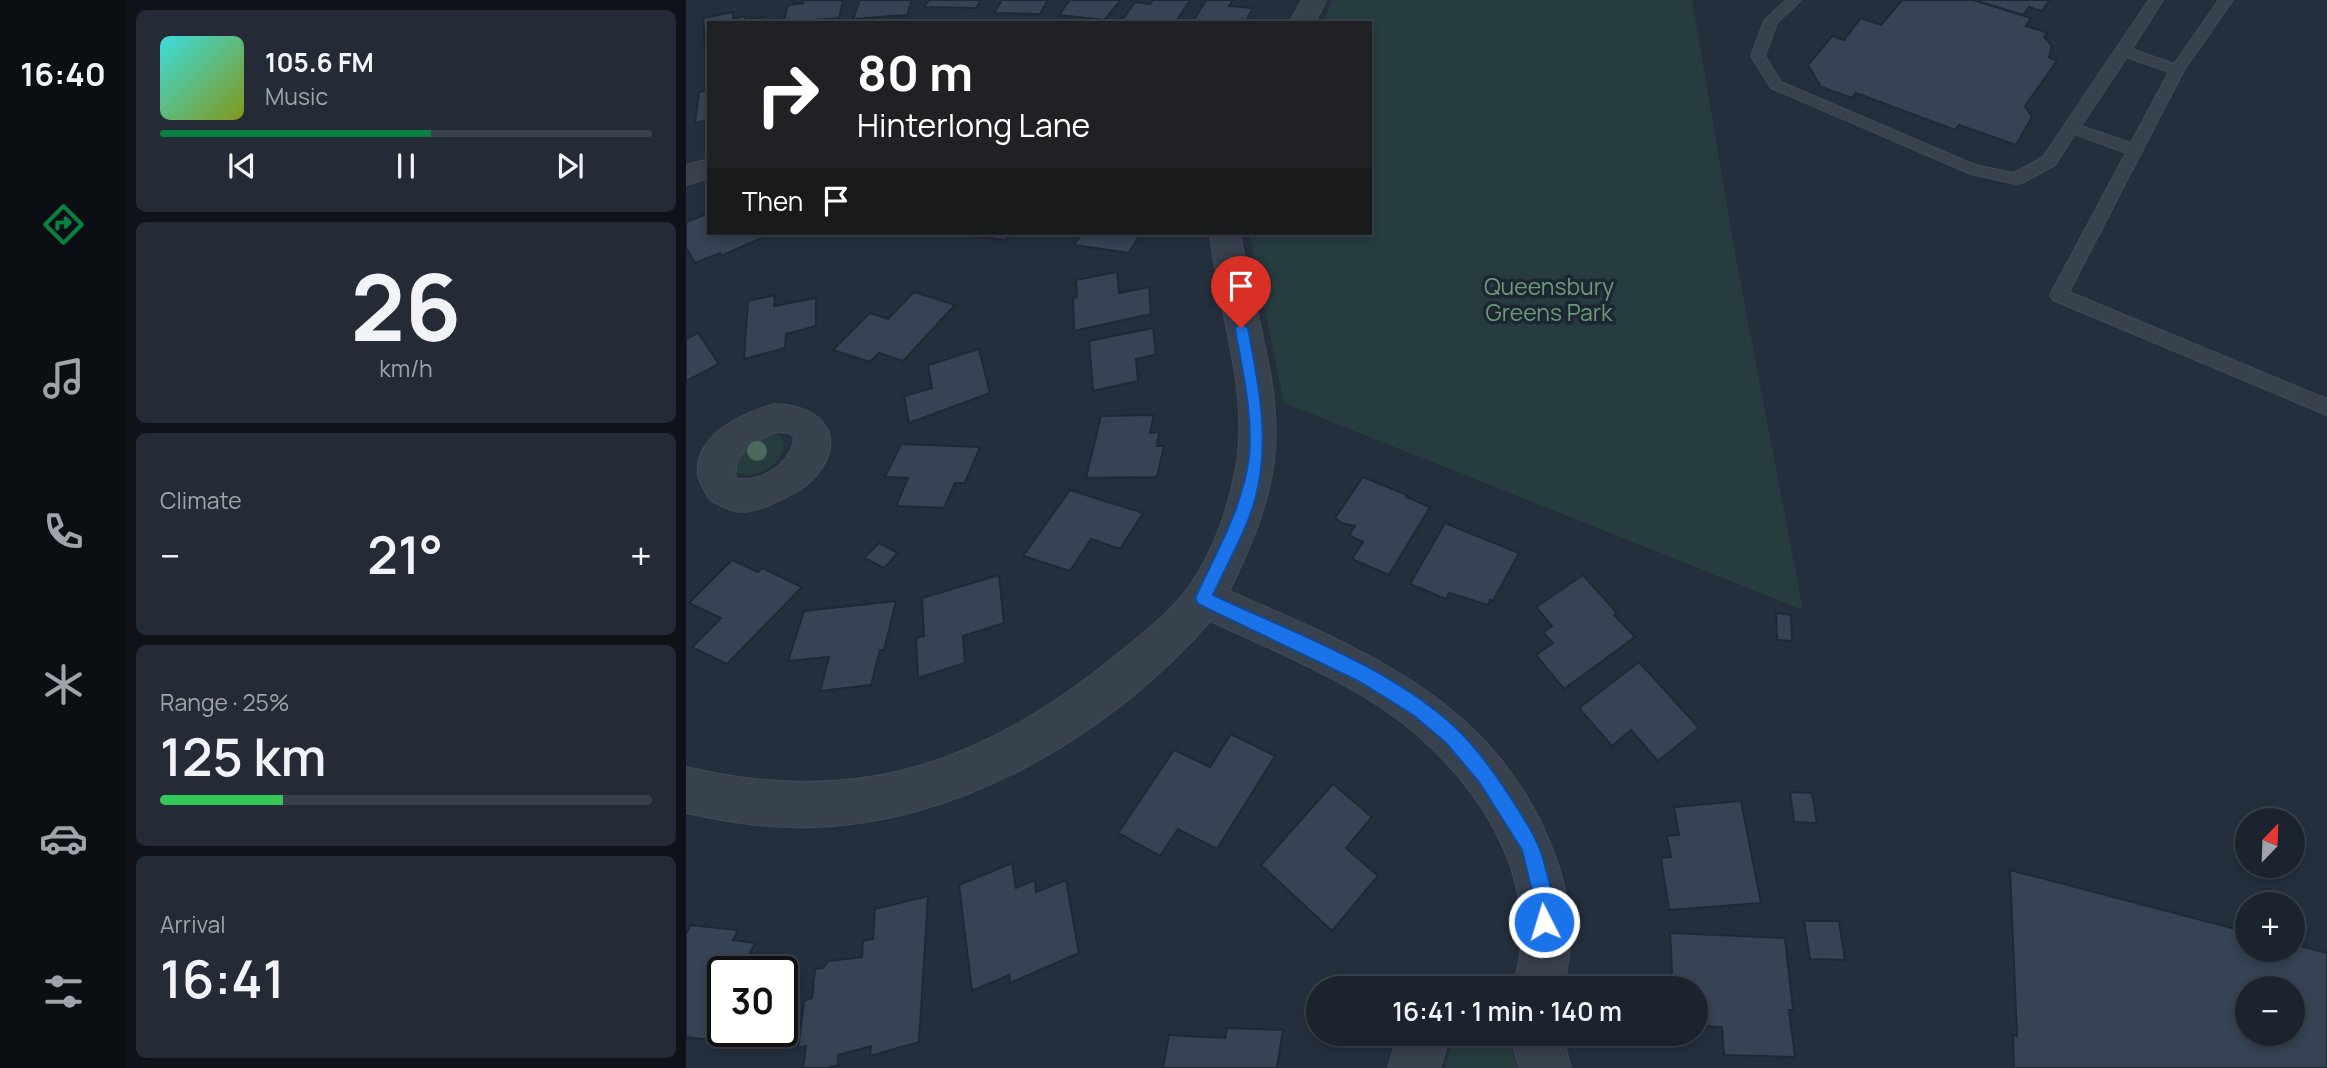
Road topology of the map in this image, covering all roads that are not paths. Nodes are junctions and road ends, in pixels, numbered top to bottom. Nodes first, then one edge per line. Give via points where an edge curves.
1 (1314, 0) edge
2 (1794, 0) edge
3 (2226, 0) edge
4 (2153, 2) edge
5 (1303, 21) edge
6 (2124, 51) junction
7 (2177, 71) junction
8 (2072, 128) junction
9 (2134, 150) junction
10 (707, 169) edge
11 (686, 175) edge
12 (1225, 235) edge
13 (2327, 407) edge
14 (1204, 598) junction
15 (686, 790) edge
16 (1540, 976) edge
17 (1419, 1046) edge
18 (1539, 1046) edge
19 (1415, 1068) edge
20 (1545, 1068) edge

1 - 5 street
2 - 8 lane via 1771,22 1758,56 1776,85 1971,169 2016,179 2049,161
3 - 7 lane
4 - 6 lane
6 - 7 lane
6 - 8 lane
7 - 9 lane
8 - 9 lane
9 - 13 lane via 2059,295
10 - 11 street
12 - 14 street via 1256,408 1256,457 1247,502
14 - 15 street via 1116,684 1067,719 994,759 928,784 861,800 801,806 769,806
14 - 16 street via 1366,676 1419,709 1460,746 1531,846 1543,908 1545,948
17 - 19 street
18 - 20 street

